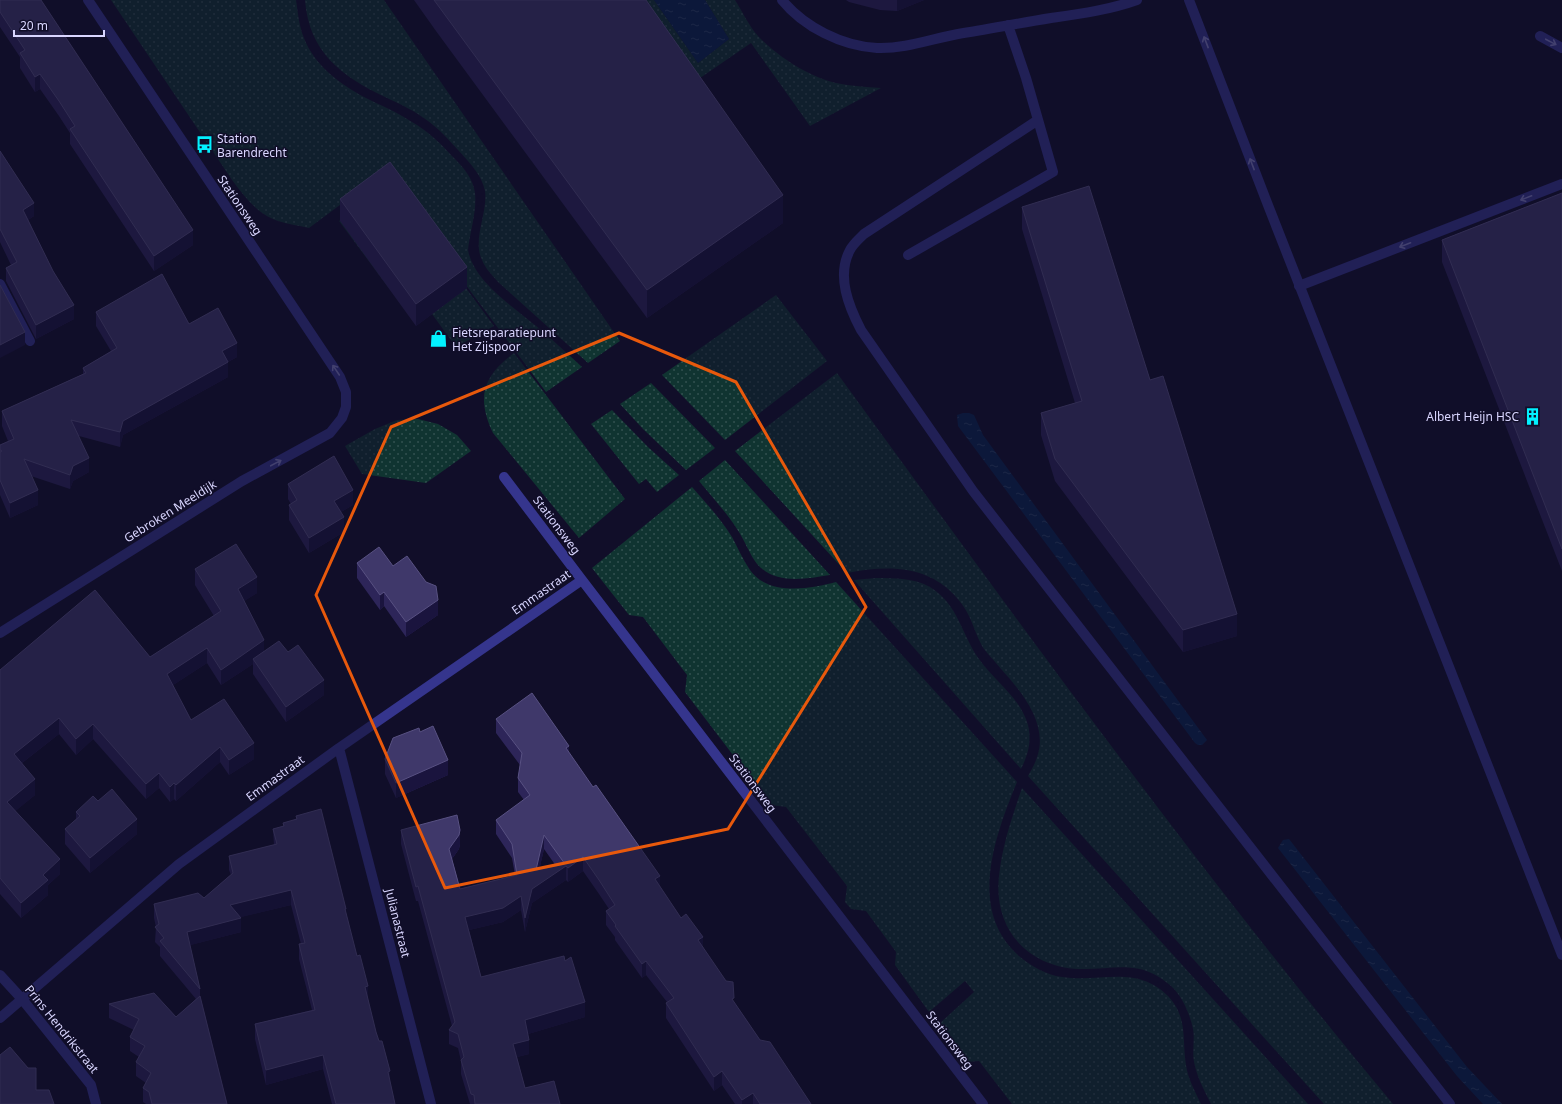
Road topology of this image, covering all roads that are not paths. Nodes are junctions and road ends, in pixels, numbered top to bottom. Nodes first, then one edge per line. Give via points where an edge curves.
1 (88, 0) edge
2 (782, 0) edge
3 (1137, 0) edge
4 (1188, 0) edge
5 (1008, 25) junction
6 (1540, 36) dead end
7 (1562, 48) edge
8 (1038, 120) junction
9 (1562, 184) edge
10 (908, 255) dead end
11 (0, 284) edge
12 (1300, 286) junction
13 (30, 342) dead end
14 (346, 407) joint
15 (504, 477) dead end
16 (582, 580) junction
17 (0, 633) edge
18 (339, 748) junction
19 (1562, 955) edge
20 (0, 976) edge
21 (22, 1000) junction
22 (0, 1018) edge
23 (96, 1104) edge
24 (431, 1104) edge
25 (983, 1104) edge
26 (1450, 1104) edge

14 -> 1 street, Stationsweg via 346,392 340,377
2 - 5 street via 789,9 813,27 845,42 877,48 917,44
3 - 5 street via 1089,12
12 -> 4 street
5 - 8 street
6 -> 7 street
8 - 10 street via 1053,172
8 - 26 street via 864,234 850,250 843,271 844,286 851,309 861,330 972,491
9 -> 12 street
11 - 13 street
12 - 19 street
17 -> 14 street, Gebroken Meeldijk via 242,481 330,433 342,418
15 - 16 street, Stationsweg
16 - 18 street, Emmastraat
16 - 25 street, Stationsweg
18 - 21 street, Emmastraat via 179,864
18 - 24 street, Julianastraat
20 - 21 street, Prins Hendrikstraat
21 - 22 street, Emmastraat
21 - 23 street, Prins Hendrikstraat via 91,1085

